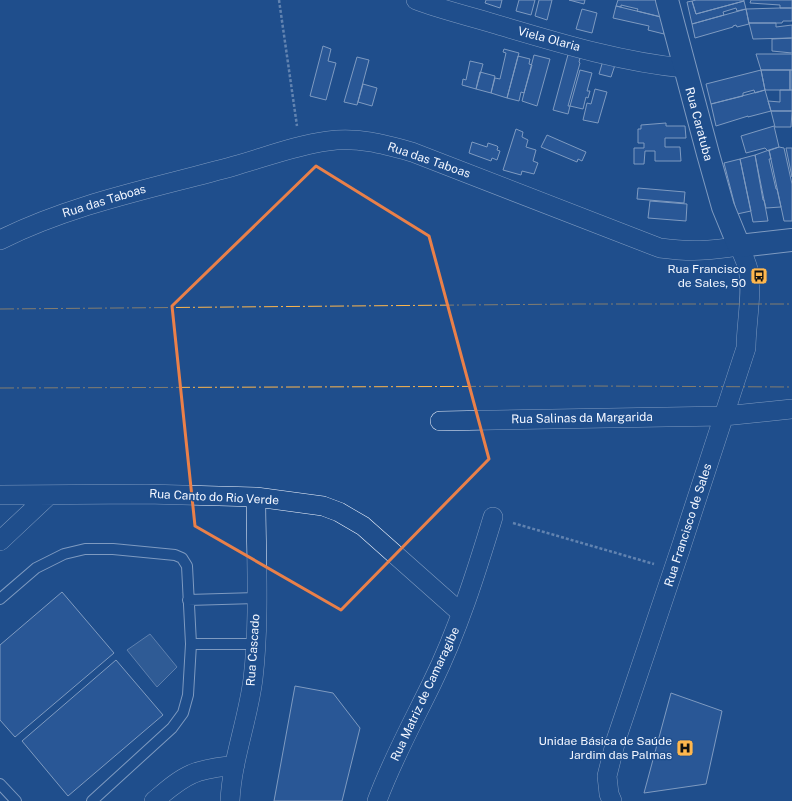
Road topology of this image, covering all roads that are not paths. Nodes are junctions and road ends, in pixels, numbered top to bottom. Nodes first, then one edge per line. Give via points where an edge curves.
1 (416, 0) edge
2 (667, 0) edge
3 (684, 68) junction
4 (0, 240) edge
5 (792, 240) edge
6 (739, 246) junction
7 (792, 409) edge
8 (724, 416) junction
9 (440, 421) dead end
10 (0, 495) edge
11 (49, 495) junction
12 (256, 497) junction
13 (493, 517) road end
14 (0, 541) edge
15 (256, 598) junction
16 (0, 600) edge
17 (188, 600) junction
18 (461, 613) junction
19 (191, 644) junction
20 (256, 644) junction
21 (235, 765) junction
22 (0, 784) edge
23 (16, 801) edge
24 (92, 801) edge
25 (154, 801) edge
26 (230, 801) edge
27 (377, 801) edge
28 (612, 801) edge

1 - 3 street, Viela Olaria via 540,37 641,63
2 - 3 street, Rua Caratuba
3 - 6 street, Rua Caratuba via 724,207
4 - 6 street, Rua das Taboas via 81,207 235,166 300,145 358,140 412,152 660,248 684,251
5 - 6 street
6 - 8 street, Rua Francisco de Sales via 748,270 746,348
7 - 8 street, Rua Salinas da Margarida
8 - 9 street, Rua Salinas da Margarida
8 - 28 street, Rua Francisco de Sales via 616,740 607,776
10 - 11 street, Rua Canto do Rio Verde
11 - 12 street, Rua Canto do Rio Verde
11 - 14 street
12 - 15 street, Rua Cascado
12 - 18 street, Rua Canto do Rio Verde via 323,506 339,512 363,526
13 - 18 street, Rua Matriz de Camaragibe
15 - 17 lane
15 - 20 street, Rua Cascado
16 - 17 lane via 36,568 64,554 85,549 113,549 175,555 182,558 187,566
17 - 19 lane
18 - 27 street, Rua Matriz de Camaragibe via 442,661 409,726
19 - 20 lane
19 - 24 lane via 188,695 183,713 172,728
20 - 21 street, Rua Cascado via 249,704
21 - 25 street via 192,774
21 - 26 street, Rua Cascado
22 - 23 lane

